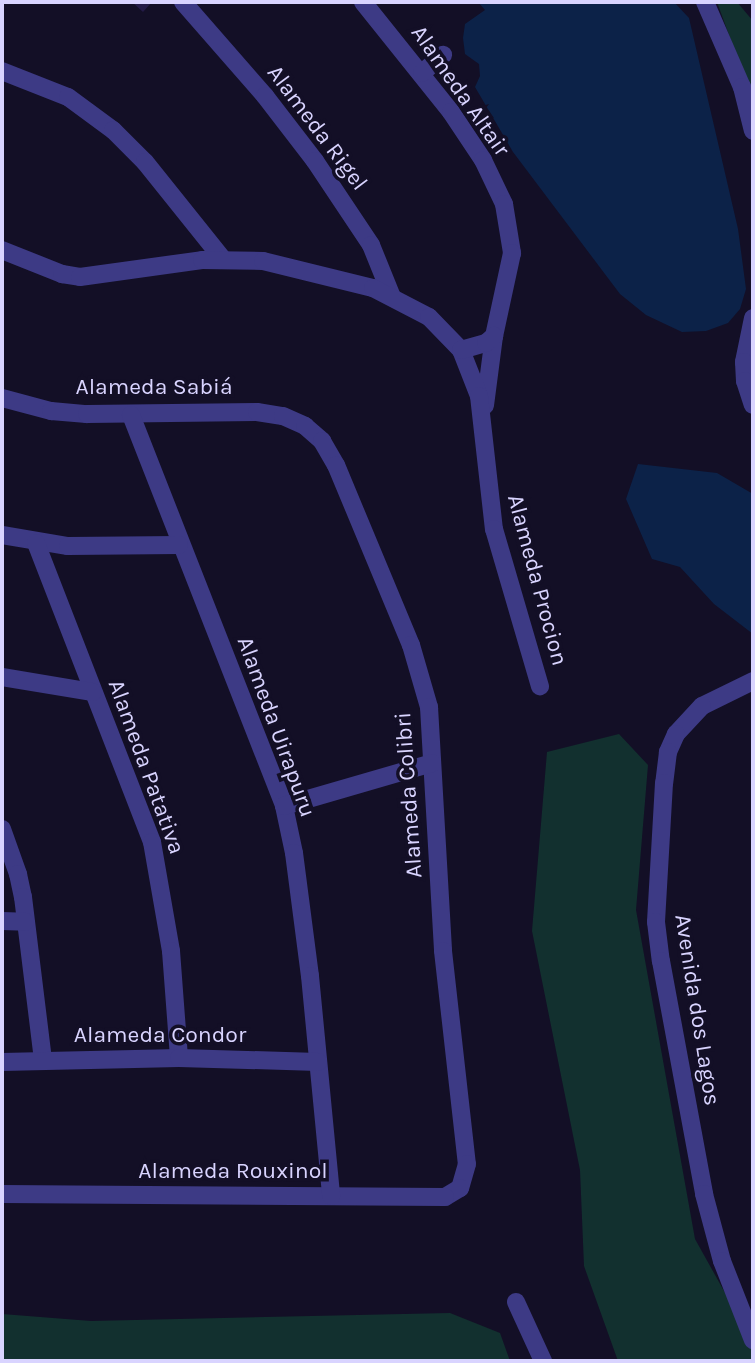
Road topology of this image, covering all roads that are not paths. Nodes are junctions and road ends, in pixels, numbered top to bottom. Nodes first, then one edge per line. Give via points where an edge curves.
1 (183, 2) edge
2 (363, 2) edge
3 (705, 2) edge
4 (443, 55) dead end
5 (2, 71) edge
6 (422, 73) junction
7 (753, 131) edge
8 (194, 223) junction
9 (2, 250) edge
10 (222, 258) junction
11 (187, 261) junction
12 (393, 297) junction
13 (753, 318) edge
14 (494, 336) junction
15 (461, 350) junction
16 (2, 398) edge
17 (753, 405) edge
18 (131, 415) junction
19 (483, 422) junction
20 (305, 426) joint
21 (2, 535) edge
22 (36, 543) junction
23 (179, 545) junction
24 (2, 677) edge
25 (753, 681) edge
26 (540, 686) dead end
27 (93, 692) junction
28 (432, 763) junction
29 (284, 806) junction
30 (2, 829) edge
31 (2, 921) edge
32 (25, 922) junction
33 (179, 1058) junction
34 (43, 1059) junction
35 (2, 1062) edge
36 (318, 1062) junction
37 (460, 1188) joint
38 (2, 1194) edge
39 (331, 1196) junction
40 (516, 1302) dead end
41 (753, 1340) edge
42 (543, 1361) edge

1 - 12 street, Alameda Rigel via 315,161 371,245
2 - 6 street, Alameda Altair
3 - 7 street via 742,87
4 - 6 street
5 - 8 street via 59,93 88,110 145,162
6 - 14 street, Alameda Altair via 483,160 504,204 512,253
8 - 10 street
8 - 11 street
9 - 11 street, Alameda Procion via 80,277
10 - 11 street, Alameda Procion
10 - 12 street, Alameda Procion via 300,268
12 - 15 street, Alameda Procion via 429,317
13 - 17 street via 744,362 744,381
14 - 15 street
14 - 19 street, Alameda Altair
15 - 19 street, Alameda Procion via 479,396
16 - 18 street, Alameda Sabiá via 51,411
18 - 20 street, Alameda Sabiá via 257,412 284,416
18 - 23 street, Alameda Uirapuru
19 - 26 street, Alameda Procion via 494,529
20 - 28 street, Alameda Colibri via 322,441 336,466 411,645 429,706
21 - 22 street
22 - 23 street via 106,548
22 - 27 street, Alameda Patativa
23 - 29 street, Alameda Uirapuru
24 - 27 street
25 - 41 street, Avenida dos Lagos via 702,706 676,734 668,752 656,922 704,1194
27 - 33 street, Alameda Patativa via 152,842 171,951
28 - 29 street
28 - 37 street, Alameda Colibri via 443,951 467,1164
29 - 36 street, Alameda Uirapuru via 296,865
30 - 32 street via 19,874
31 - 32 street
32 - 34 street
33 - 34 street, Alameda Condor
33 - 36 street, Alameda Condor
34 - 35 street, Alameda Condor
36 - 39 street, Alameda Uirapuru
37 - 39 street, Alameda Rouxinol via 445,1197
38 - 39 street, Alameda Rouxinol
40 - 42 street

